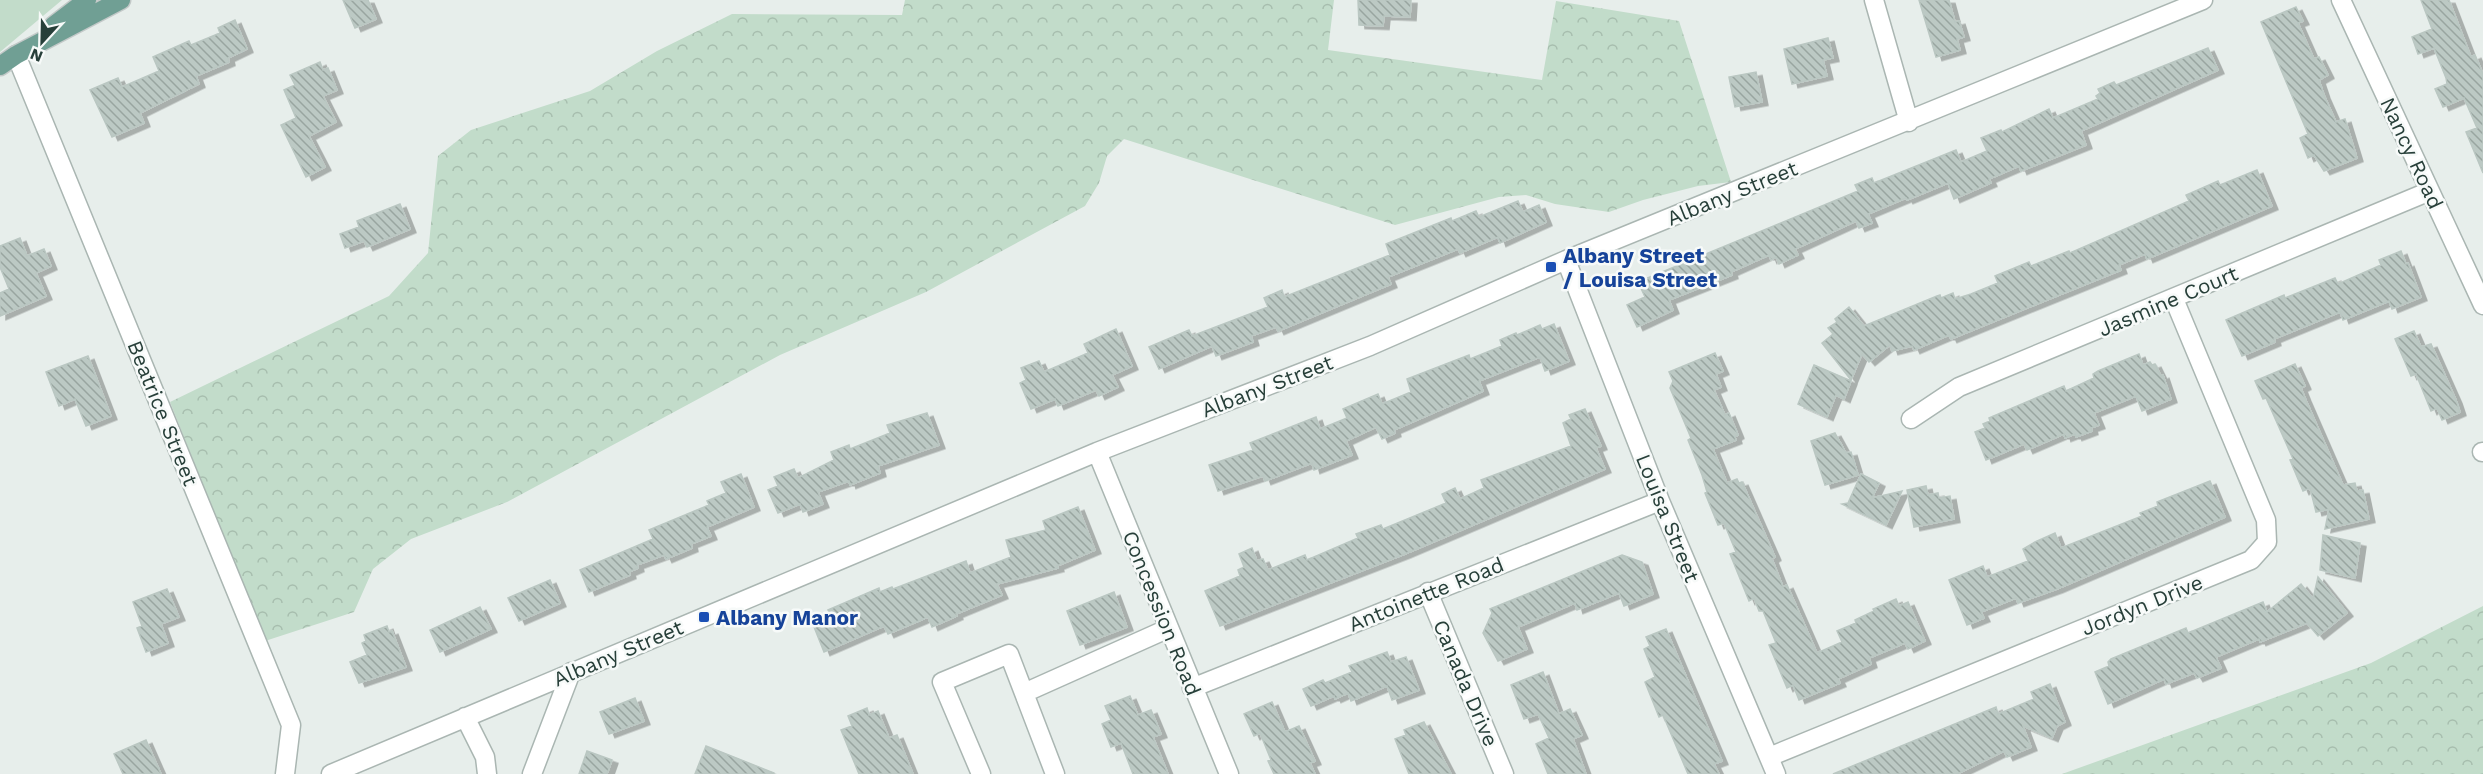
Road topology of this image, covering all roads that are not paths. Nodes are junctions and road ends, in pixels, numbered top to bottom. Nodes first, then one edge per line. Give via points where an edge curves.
1 (87, 0) edge
2 (121, 0) edge
3 (1874, 0) edge
4 (2203, 0) edge
5 (2341, 0) edge
6 (16, 55) junction
7 (0, 66) edge
8 (1909, 122) junction
9 (2430, 191) junction
10 (1566, 260) junction
11 (2174, 298) junction
12 (2483, 306) edge
13 (1911, 419) dead end
14 (1097, 452) junction
15 (1660, 501) junction
16 (1428, 592) junction
17 (1167, 629) junction
18 (571, 672) junction
19 (1192, 688) junction
20 (1024, 693) junction
21 (465, 717) junction
22 (1773, 766) edge
23 (285, 774) edge
24 (331, 774) edge
25 (487, 774) edge
26 (532, 774) edge
27 (981, 774) edge
28 (1055, 774) edge
29 (1229, 774) edge
30 (1504, 774) edge

1 - 6 main road
2 - 6 main road
3 - 8 street
4 - 8 street, Albany Street
5 - 9 street, Nancy Road
6 - 7 main road
6 - 23 street, Beatrice Street via 291,725
8 - 10 street, Albany Street
9 - 11 street, Jasmine Court
9 - 12 street, Nancy Road
10 - 14 street, Albany Street via 1370,346
10 - 15 street, Louisa Street
11 - 13 street, Jasmine Court via 1959,387
11 - 22 street, Jordyn Drive via 2265,520 2267,542 2251,560
14 - 17 street, Concession Road
14 - 18 street, Albany Street
15 - 16 street, Antoinette Road
15 - 22 street, Louisa Street
16 - 19 street, Antoinette Road
16 - 30 street, Canada Drive
17 - 19 street, Concession Road
17 - 20 street
18 - 21 street, Albany Street
18 - 26 street
19 - 29 street, Concession Road
20 - 27 street via 1009,654 942,682
20 - 28 street
21 - 24 street, Albany Street
21 - 25 street via 485,757

